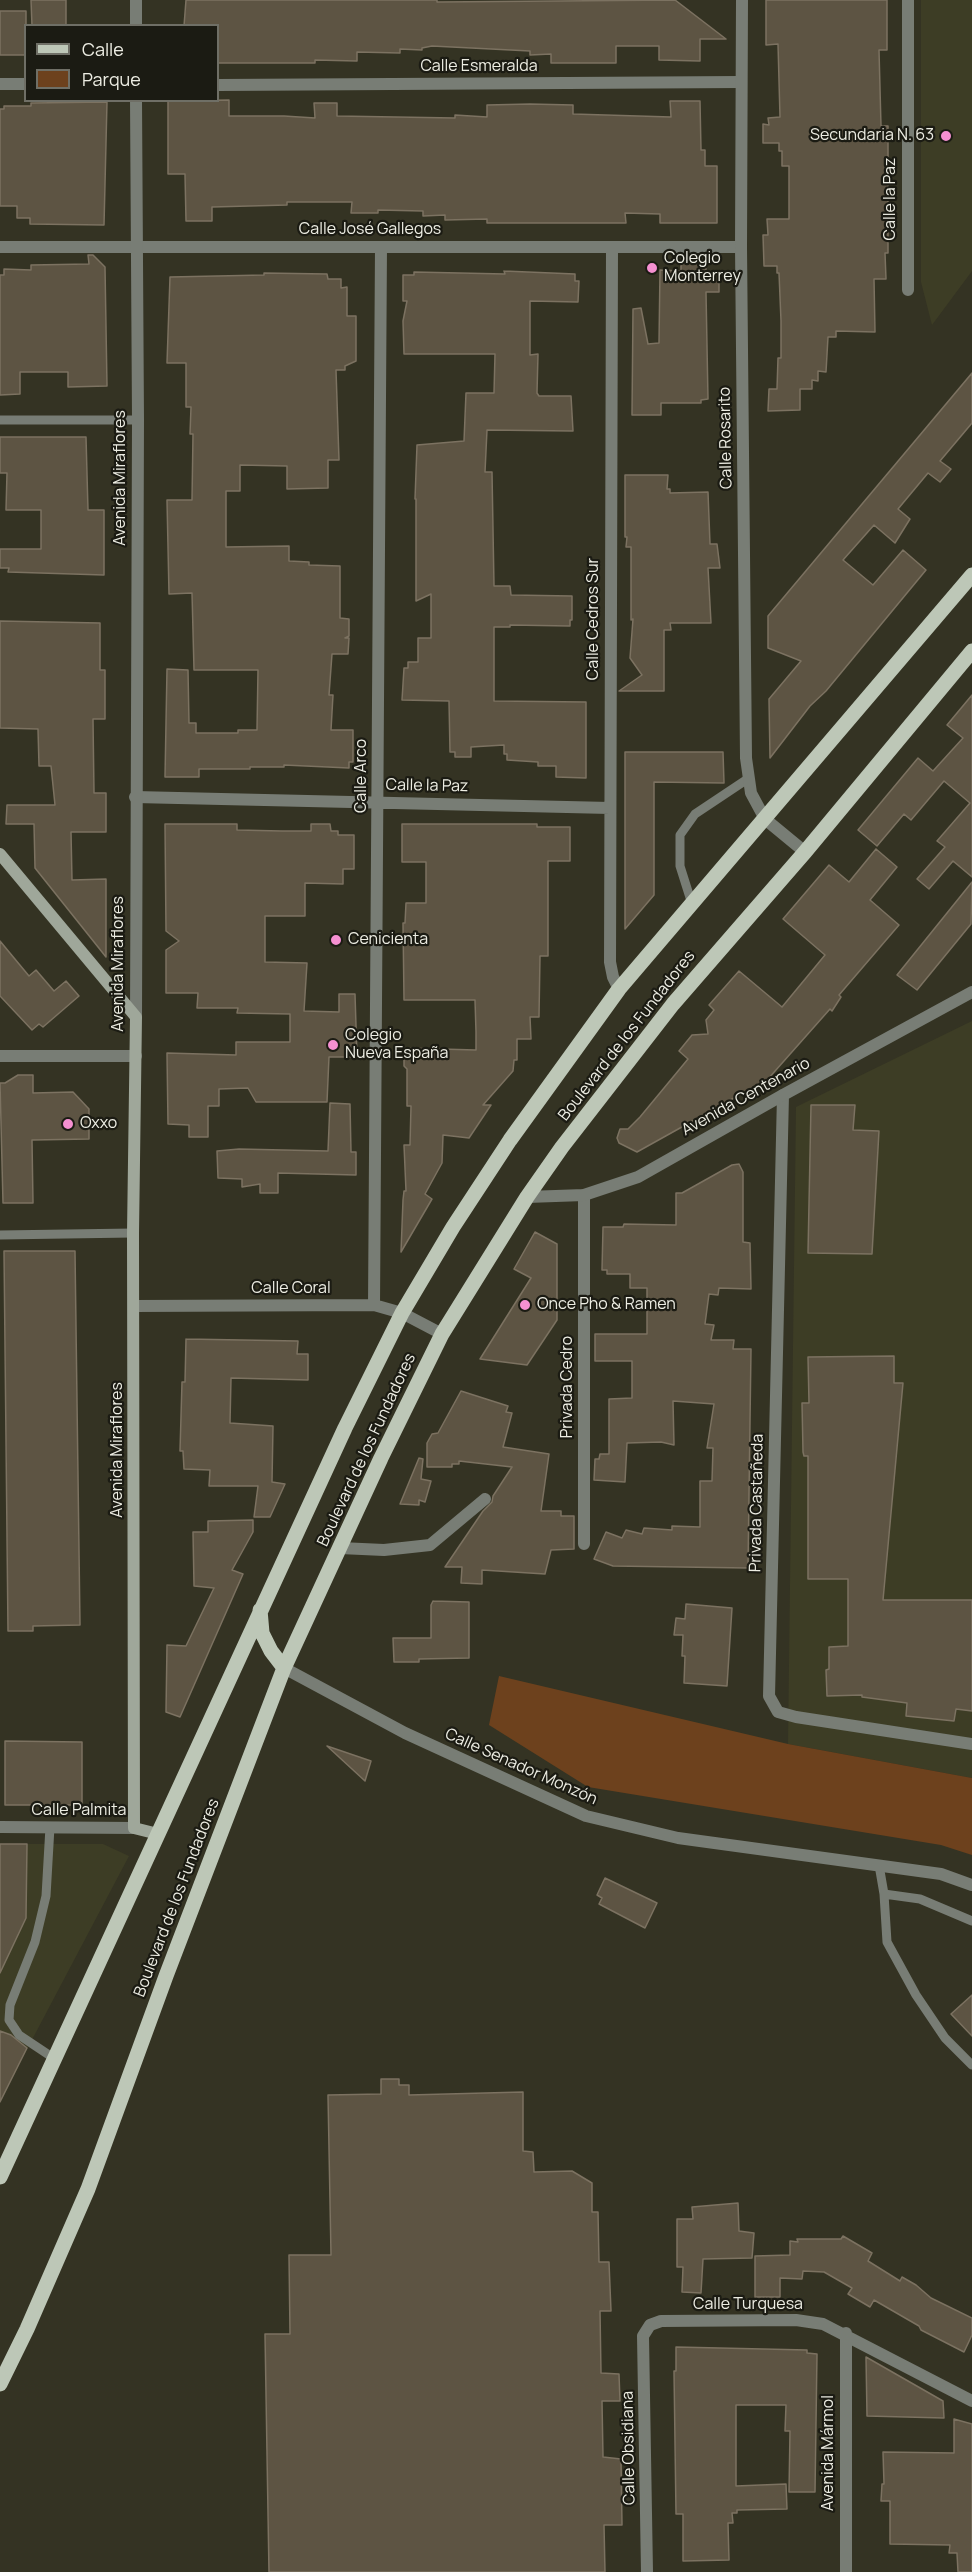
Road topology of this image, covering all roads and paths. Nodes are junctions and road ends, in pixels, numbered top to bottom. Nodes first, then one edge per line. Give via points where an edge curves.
1 (136, 0) edge
2 (742, 0) edge
3 (908, 0) edge
4 (136, 24) edge
5 (741, 82) junction
6 (0, 84) edge
7 (24, 84) edge
8 (219, 85) edge
9 (136, 102) edge
10 (0, 247) edge
11 (137, 247) junction
12 (381, 247) junction
13 (612, 247) junction
14 (741, 247) junction
15 (908, 290) dead end
16 (0, 420) edge
17 (138, 420) junction
18 (972, 575) edge
19 (972, 651) edge
20 (749, 778) junction
21 (135, 797) junction
22 (378, 802) junction
23 (610, 808) junction
24 (765, 819) junction
25 (805, 852) junction
26 (0, 854) edge
27 (692, 904) junction
28 (619, 988) junction
29 (972, 992) edge
30 (136, 1017) junction
31 (0, 1056) edge
32 (136, 1056) junction
33 (783, 1095) junction
34 (584, 1195) junction
35 (527, 1197) junction
36 (134, 1233) junction
37 (0, 1235) edge
38 (374, 1305) junction
39 (134, 1306) junction
40 (402, 1313) junction
41 (442, 1334) junction
42 (485, 1499) dead end
43 (584, 1544) dead end
44 (340, 1548) junction
45 (260, 1610) junction
46 (284, 1668) junction
47 (972, 1744) edge
48 (0, 1827) edge
49 (50, 1827) junction
50 (134, 1828) junction
51 (158, 1834) junction
52 (879, 1865) junction
53 (972, 1885) edge
54 (884, 1894) junction
55 (972, 1921) edge
56 (55, 2060) junction
57 (972, 2065) edge
58 (0, 2177) edge
59 (650, 2325) joint
60 (846, 2334) junction
61 (0, 2384) edge
62 (972, 2400) edge
63 (647, 2572) edge
64 (846, 2572) edge

1 - 4 street
2 - 5 street, Calle Rosarito
3 - 15 street, Calle la Paz
5 - 8 street, Calle Esmeralda
5 - 14 street, Calle Rosarito
6 - 7 street
9 - 11 street, Avenida Miraflores
10 - 11 street, Calle José Gallegos
11 - 12 street, Calle José Gallegos
11 - 17 street, Avenida Miraflores
12 - 13 street, Calle José Gallegos
12 - 22 street, Calle Arco
13 - 14 street, Calle José Gallegos
13 - 23 street, Calle Cedros Sur
14 - 20 street, Calle Rosarito
16 - 17 lane
17 - 21 street, Avenida Miraflores
18 - 24 main road, Boulevard de los Fundadores
19 - 25 main road, Boulevard de los Fundadores
20 - 24 street, Calle Rosarito via 751,794
20 - 27 lane via 695,814 680,835 680,866
21 - 22 street, Calle la Paz
21 - 30 street, Avenida Miraflores
22 - 23 street, Calle la Paz
22 - 38 street, Calle Arco
23 - 28 street, Calle Cedros Sur via 610,962
24 - 25 street, Calle Rosarito
24 - 27 main road, Boulevard de los Fundadores
25 - 35 main road, Boulevard de los Fundadores via 673,1004
26 - 30 main road
27 - 28 main road, Boulevard de los Fundadores
28 - 40 main road, Boulevard de los Fundadores via 510,1140
29 - 33 street, Avenida Centenario
30 - 32 main road, Avenida Miraflores
31 - 32 street
32 - 36 main road, Avenida Miraflores
33 - 34 street, Avenida Centenario via 638,1177
33 - 47 street, Privada Castañeda via 769,1696 778,1712 795,1717
34 - 35 street, Avenida Centenario
34 - 43 street, Privada Cedro
35 - 41 main road, Boulevard de los Fundadores
36 - 37 lane
36 - 39 main road, Avenida Miraflores
38 - 39 street, Calle Coral
38 - 40 street, Calle Coral
39 - 50 main road, Avenida Miraflores
40 - 41 street, Calle Coral
40 - 45 main road, Boulevard de los Fundadores
41 - 44 main road, Boulevard de los Fundadores
42 - 44 street via 430,1545 384,1550
44 - 46 main road, Boulevard de los Fundadores
45 - 46 main road via 262,1633
45 - 51 main road, Boulevard de los Fundadores
46 - 52 street, Calle Senador Monzón via 405,1733 586,1816 678,1838
46 - 61 main road, Boulevard de los Fundadores via 88,2189
48 - 49 street, Calle Palmita
49 - 50 street, Calle Palmita
49 - 56 lane via 46,1896 35,1942 10,2006 9,2020 19,2035
50 - 51 main road, Calle Palmita
51 - 56 main road, Boulevard de los Fundadores
52 - 53 street, Calle Senador Monzón via 941,1874
52 - 54 lane
54 - 55 lane via 920,1899
54 - 57 lane via 887,1942 945,2038
56 - 58 main road, Boulevard de los Fundadores
59 - 60 street, Calle Turquesa via 661,2321 796,2319
59 - 63 street, Calle Obsidiana via 644,2336
60 - 62 street, Calle Turquesa
60 - 64 street, Avenida Mármol

